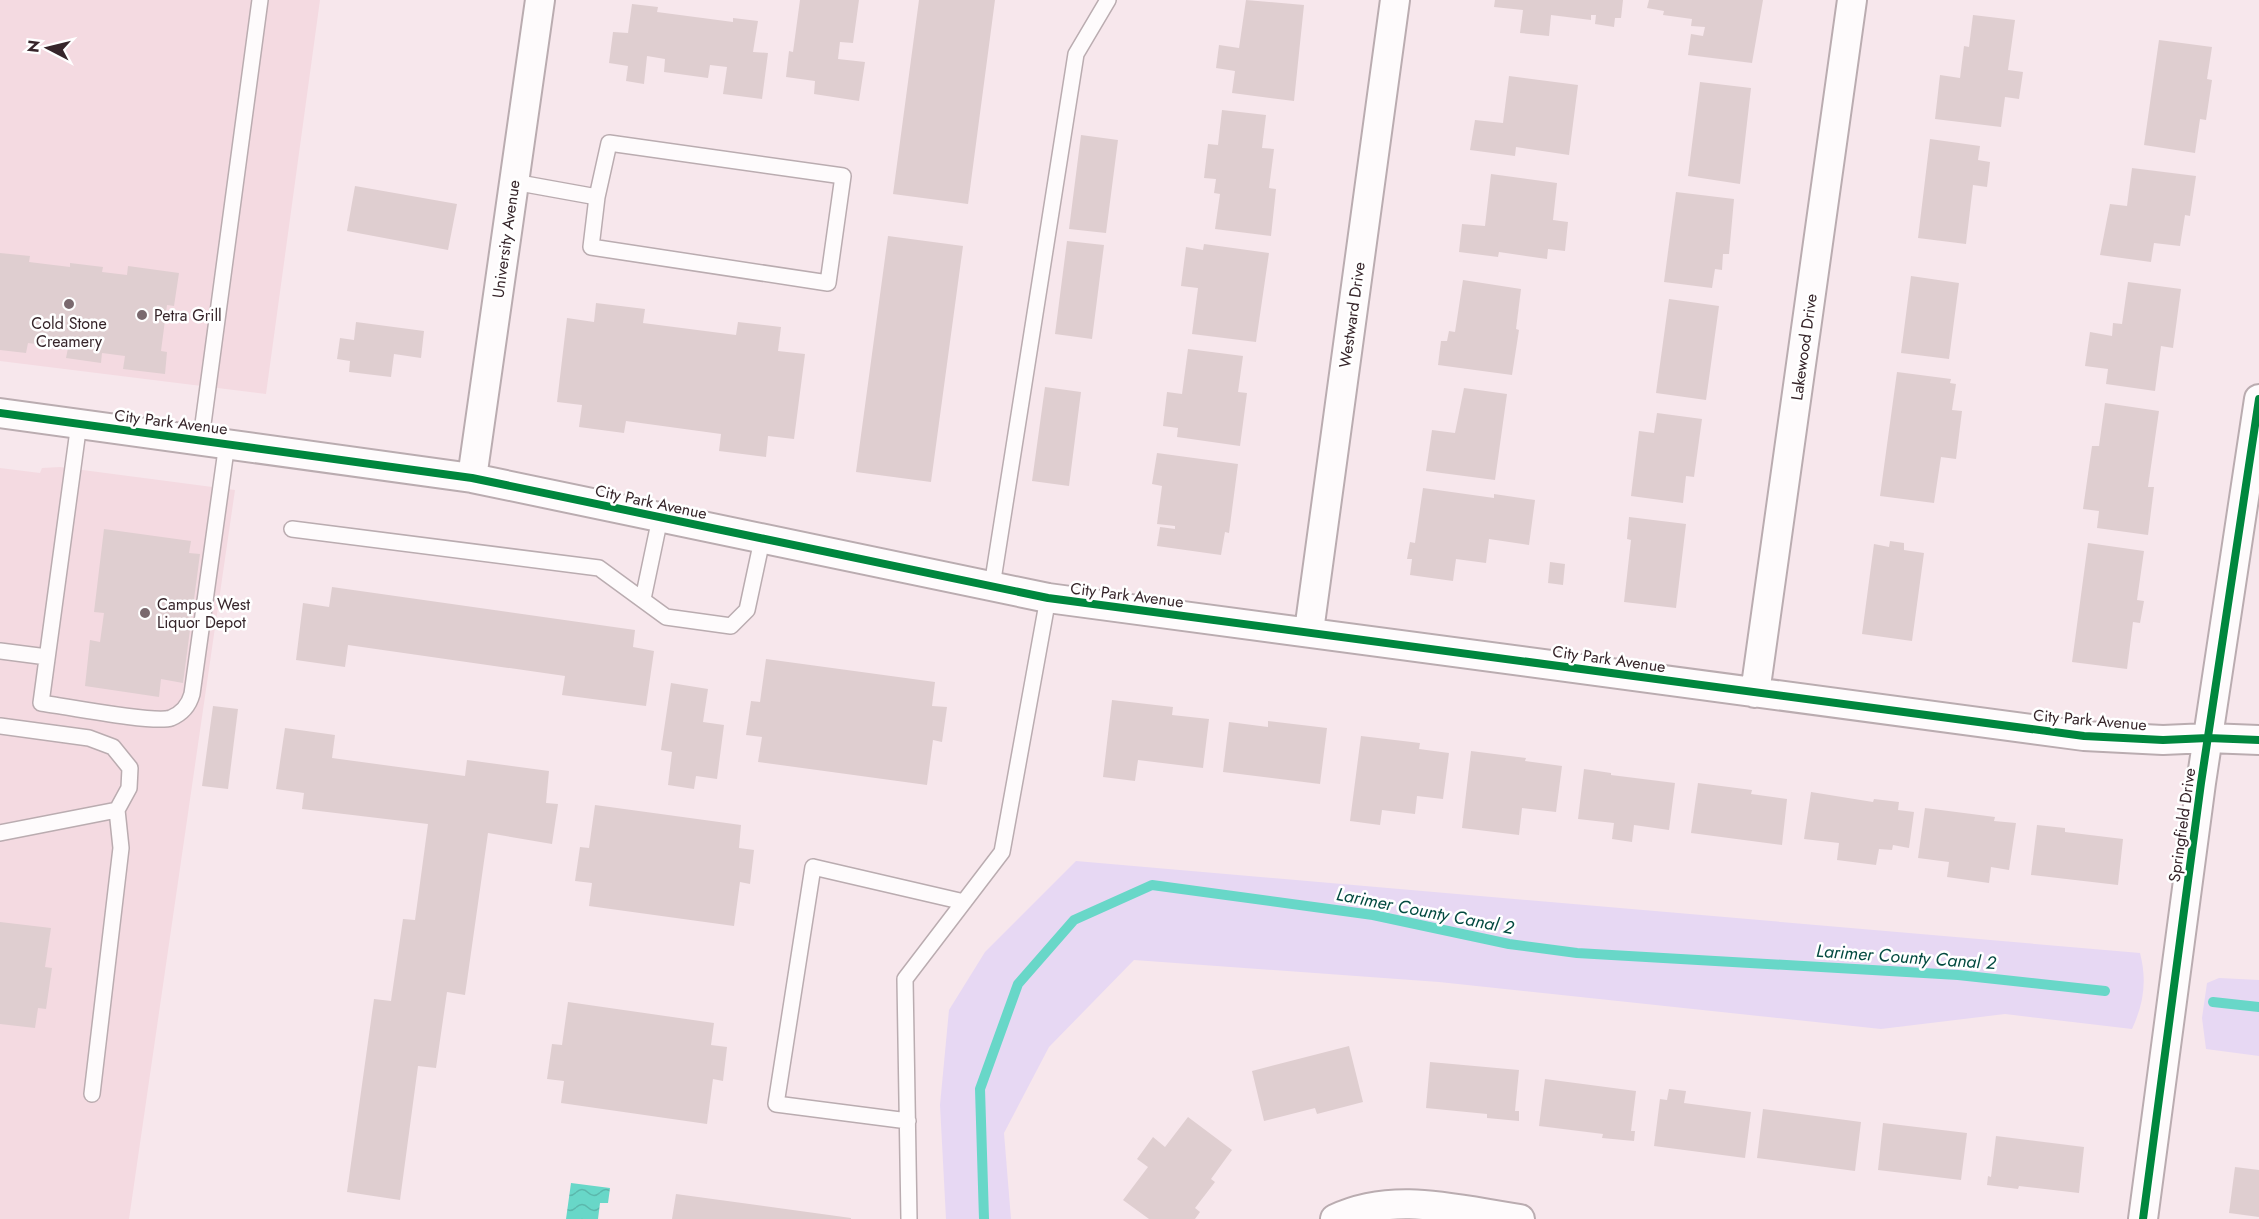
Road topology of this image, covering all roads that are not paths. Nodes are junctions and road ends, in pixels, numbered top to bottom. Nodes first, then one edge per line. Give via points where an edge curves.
1 (260, 0) edge
2 (540, 0) edge
3 (1108, 0) edge
4 (1395, 0) edge
5 (1852, 0) edge
6 (514, 182) junction
7 (597, 197) junction
8 (2259, 399) edge
9 (0, 413) edge
10 (79, 423) junction
11 (214, 441) junction
12 (472, 478) junction
13 (660, 518) junction
14 (292, 529) dead end
15 (762, 540) junction
16 (992, 586) junction
17 (1048, 598) junction
18 (643, 599) junction
19 (1309, 631) junction
20 (0, 651) edge
21 (47, 657) junction
22 (1755, 693) junction
23 (0, 726) edge
24 (2208, 738) junction
25 (2259, 740) edge
26 (117, 810) junction
27 (0, 833) edge
28 (964, 902) junction
29 (92, 1094) dead end
30 (908, 1121) junction
31 (909, 1219) edge
32 (1335, 1219) edge
33 (1520, 1219) edge
34 (2143, 1219) edge

1 - 11 lane
2 - 6 street, University Avenue
3 - 16 lane via 1076,54
4 - 19 street, Westward Drive
5 - 22 street, Lakewood Drive
6 - 7 lane
6 - 12 street, University Avenue
7 - 7 lane via 591,247 828,283 843,176 609,143
8 - 24 street, Springfield Drive
9 - 10 street, City Park Avenue
10 - 11 street, City Park Avenue
10 - 21 lane
11 - 12 street, City Park Avenue
11 - 21 lane via 189,704 177,715 162,720 41,703
12 - 13 street, City Park Avenue
13 - 15 street, City Park Avenue
13 - 18 lane
14 - 18 lane via 599,568
15 - 16 street, City Park Avenue
15 - 18 lane via 747,610 731,626 666,617
16 - 17 street, City Park Avenue
17 - 19 street, City Park Avenue
17 - 28 lane via 1002,852
19 - 22 street, City Park Avenue
20 - 21 lane
22 - 24 street, City Park Avenue via 2084,736
23 - 26 lane via 89,738 113,747 130,768 129,788
24 - 25 street, City Park Avenue
24 - 34 street, Springfield Drive
26 - 27 lane
26 - 29 lane via 121,848
28 - 30 lane via 905,979
28 - 30 lane via 813,867 776,1104
30 - 31 lane
32 - 33 street via 1357,1209 1390,1203

